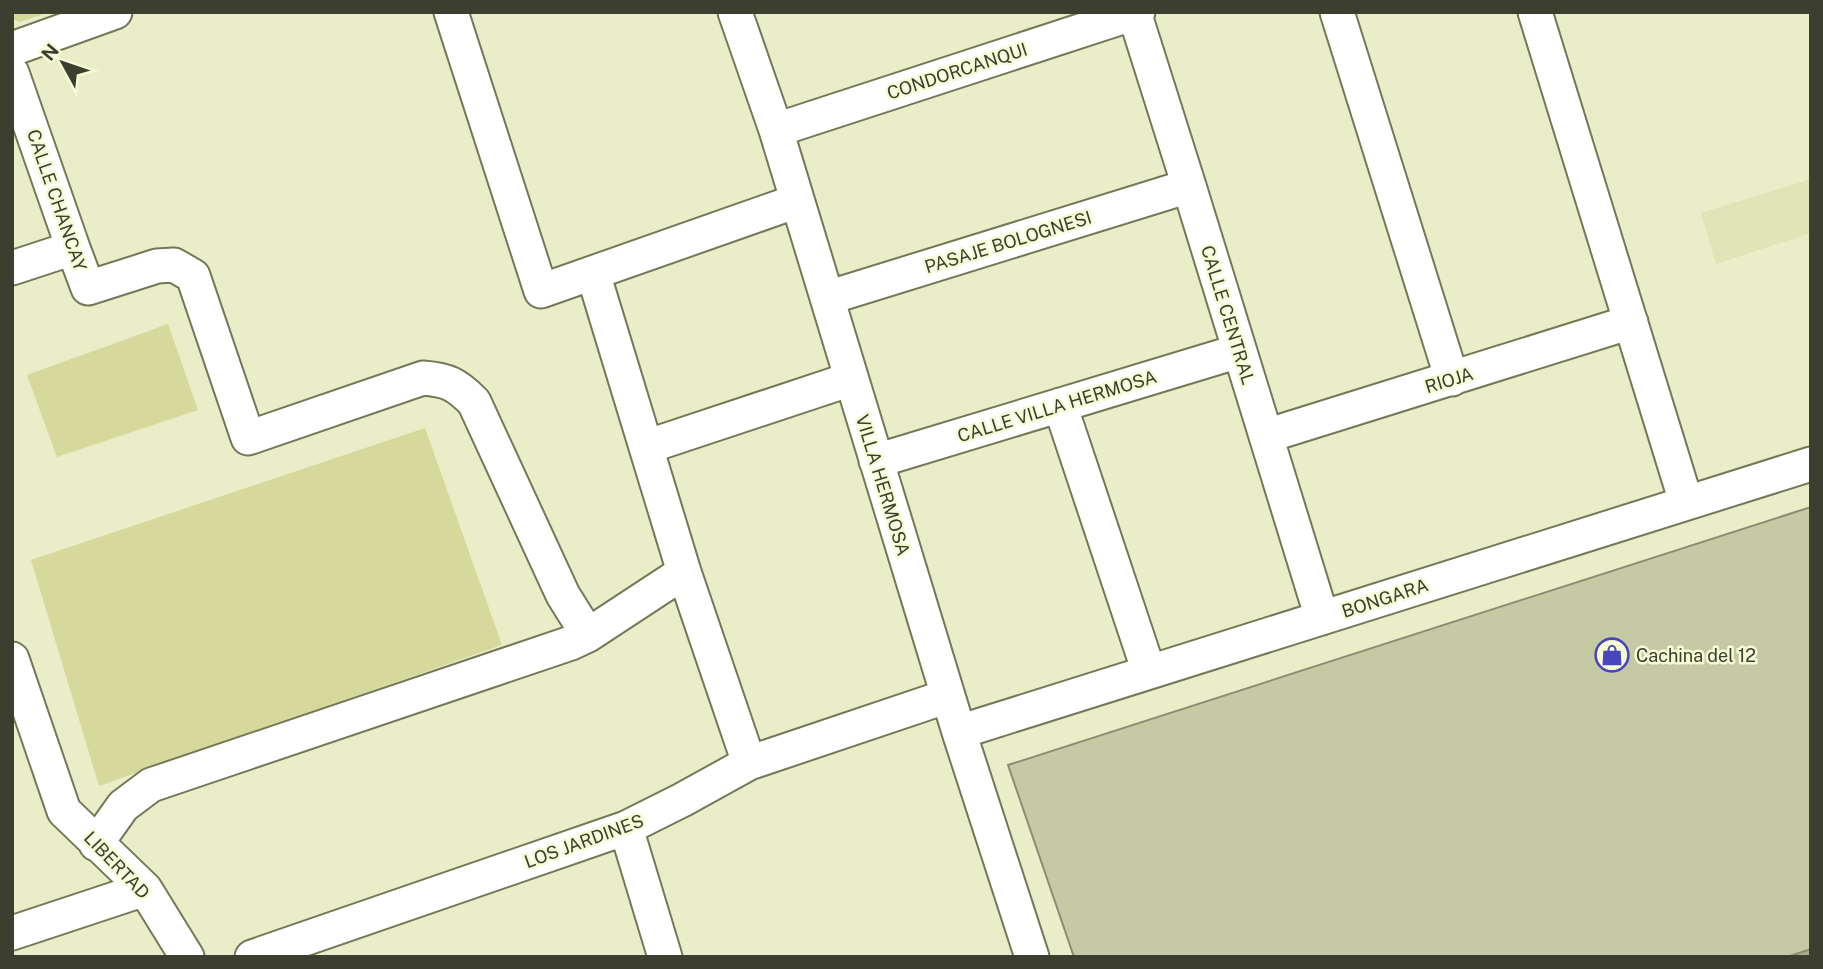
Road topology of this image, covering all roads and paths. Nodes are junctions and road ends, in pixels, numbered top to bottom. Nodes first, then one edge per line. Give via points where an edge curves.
1 (451, 12) edge
2 (735, 12) edge
3 (1337, 12) edge
4 (1535, 12) edge
5 (1136, 13) edge
6 (97, 15) edge
7 (12, 48) edge
8 (12, 73) edge
9 (776, 130) junction
10 (1189, 186) junction
11 (797, 201) junction
12 (73, 248) junction
13 (12, 268) edge
14 (593, 273) junction
15 (827, 298) junction
16 (1631, 322) junction
17 (1239, 351) junction
18 (851, 379) junction
19 (1452, 379) junction
20 (1060, 405) junction
21 (1266, 436) junction
22 (646, 447) junction
23 (876, 461) junction
24 (1811, 464) edge
25 (1686, 502) junction
26 (684, 572) junction
27 (1322, 618) junction
28 (588, 635) junction
29 (12, 659) edge
30 (1149, 672) junction
31 (948, 696) junction
32 (959, 732) junction
33 (749, 763) junction
34 (626, 828) junction
35 (96, 844) junction
36 (145, 889) junction
37 (12, 933) edge
38 (187, 957) edge
39 (252, 957) edge
40 (665, 957) edge
41 (1032, 957) edge

1 - 14 street via 541,291
2 - 9 street, VILLA HERMOSA
3 - 19 street
4 - 16 street
5 - 9 street, CONDORCANQUI
5 - 10 street, CALLE CENTRAL
6 - 7 street
8 - 12 street, CALLE CHANCAY
9 - 11 street, VILLA HERMOSA
10 - 15 street, PASAJE BOLOGNESI
10 - 17 street, CALLE CENTRAL
11 - 14 street
11 - 15 street, VILLA HERMOSA
12 - 13 street
12 - 28 street, CALLE CHANCAY via 88,288 157,266 174,265 193,276 248,438 423,378 458,386 474,402 563,595
14 - 22 street
15 - 18 street, VILLA HERMOSA
16 - 19 street, RIOJA
16 - 25 street
17 - 20 street, CALLE VILLA HERMOSA
17 - 21 street, CALLE CENTRAL
18 - 22 street
18 - 23 street, VILLA HERMOSA
19 - 21 street, RIOJA
20 - 23 street, CALLE VILLA HERMOSA
20 - 30 street
21 - 27 street, CALLE CENTRAL
22 - 26 street
23 - 31 street, VILLA HERMOSA
24 - 25 street, BONGARA
25 - 27 street, BONGARA
26 - 28 street
26 - 33 street
27 - 30 street, BONGARA
28 - 35 street via 151,785 123,806
29 - 35 street, LIBERTAD via 64,811
30 - 32 street, BONGARA
31 - 32 street, VILLA HERMOSA
31 - 33 street, LOS JARDINES
32 - 41 street, VILLA HERMOSA
33 - 34 street, LOS JARDINES
34 - 39 street, LOS JARDINES
34 - 40 street
35 - 36 street, LIBERTAD
36 - 37 street
36 - 38 street, LIBERTAD

